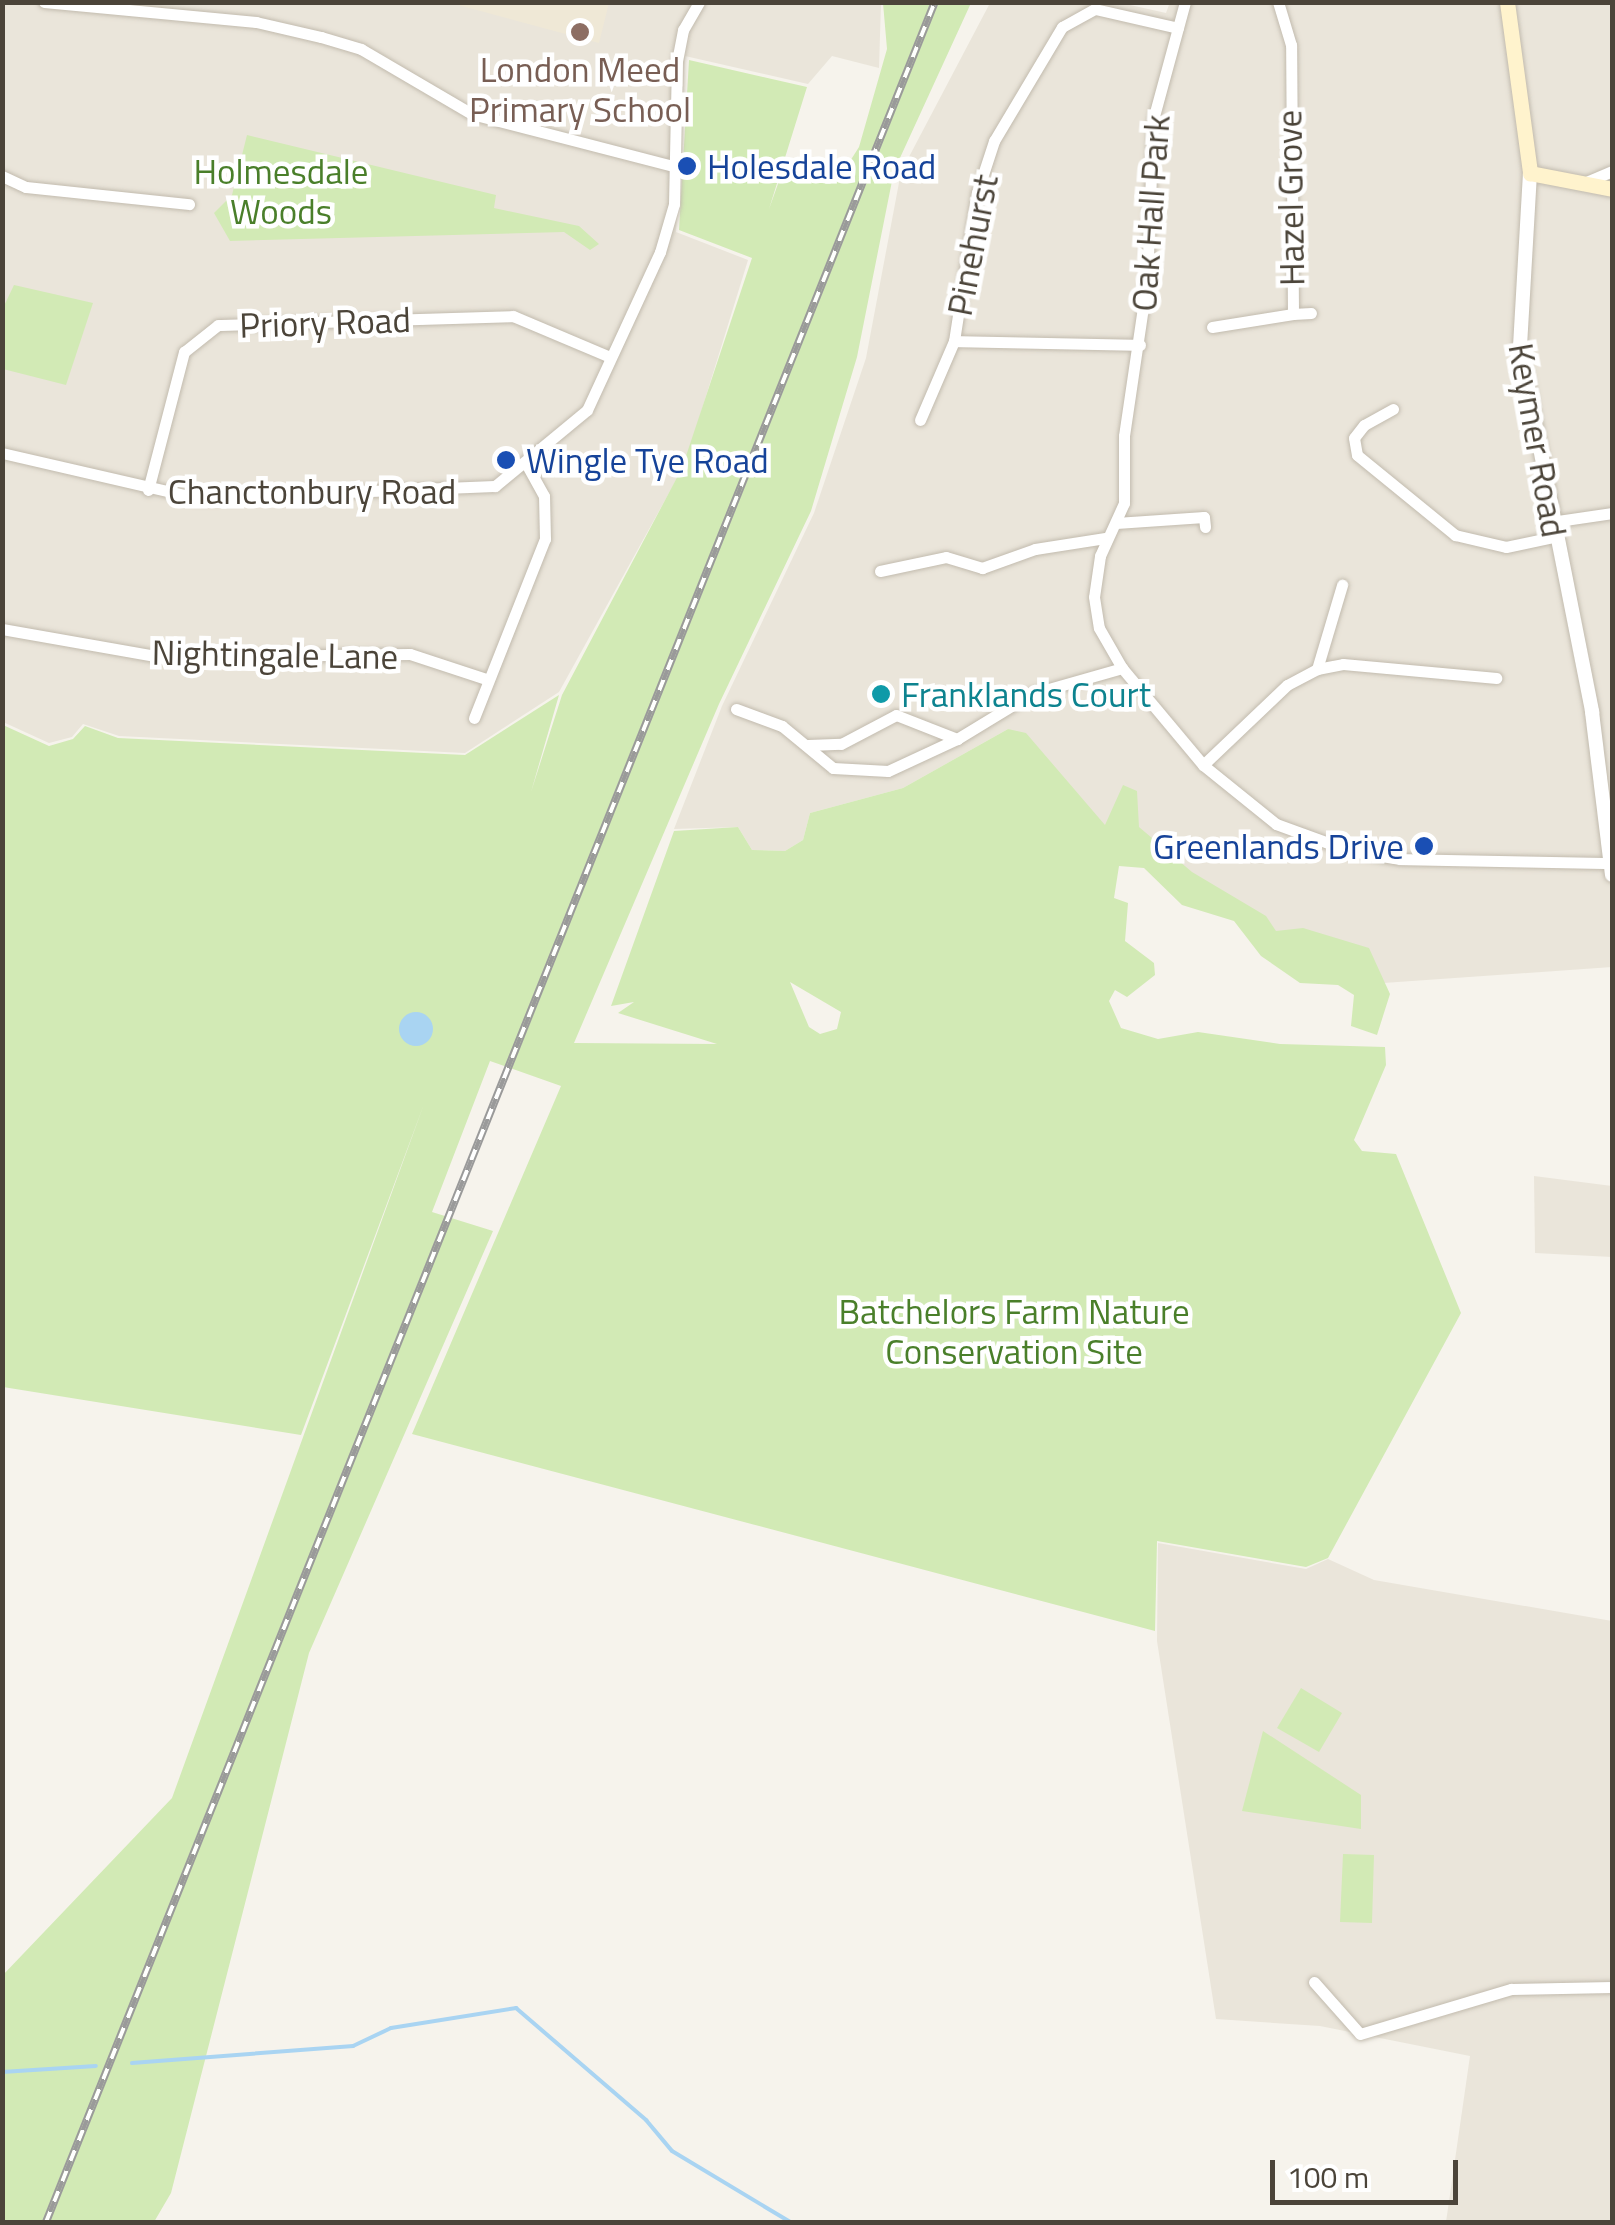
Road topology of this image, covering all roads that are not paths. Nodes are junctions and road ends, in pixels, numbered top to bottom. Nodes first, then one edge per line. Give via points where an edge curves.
1 (44, 2) edge
2 (699, 2) edge
3 (1185, 2) edge
4 (1278, 2) edge
5 (1507, 2) edge
6 (1178, 28) junction
7 (673, 166) junction
8 (1612, 171) edge
9 (1530, 172) junction
10 (2, 176) edge
11 (1584, 183) junction
12 (1612, 190) edge
13 (189, 204) dead end
14 (1311, 313) dead end
15 (1293, 314) junction
16 (1212, 327) dead end
17 (954, 341) junction
18 (1140, 345) junction
19 (610, 357) junction
20 (1394, 410) dead end
21 (920, 420) dead end
22 (2, 453) edge
23 (526, 464) junction
24 (148, 490) junction
25 (1612, 513) edge
26 (1116, 523) junction
27 (1206, 527) dead end
28 (1552, 529) junction
29 (1105, 538) junction
30 (880, 571) dead end
31 (1342, 585) dead end
32 (2, 630) edge
33 (1122, 668) junction
34 (1317, 668) junction
35 (1496, 678) dead end
36 (486, 679) junction
37 (736, 709) dead end
38 (474, 718) dead end
39 (957, 739) junction
40 (833, 744) junction
41 (808, 745) junction
42 (1203, 764) junction
43 (863, 768) junction
44 (1612, 863) edge
45 (1612, 874) edge
46 (1314, 1982) dead end
47 (1612, 1987) edge

1 - 7 street via 256,22 321,36 361,49 472,114
2 - 7 street, Chanctonbury Road via 683,30 677,61
3 - 6 street, Oak Hall Park
4 - 15 street, Hazel Grove via 1290,45
5 - 9 main road, Keymer Road
6 - 17 street, Pinehurst via 1094,9 1062,27 994,141 977,193
6 - 18 street, Oak Hall Park via 1153,120
7 - 19 street, Chanctonbury Road via 674,204 664,242
8 - 11 street
9 - 11 main road
9 - 28 street, Keymer Road via 1520,347
10 - 13 street via 26,187
11 - 12 main road
14 - 15 street
15 - 16 street, Hazel Grove
17 - 18 street
17 - 21 street, Pinehurst
18 - 26 street, Oak Hall Park via 1124,432 1124,503
19 - 23 street, Chanctonbury Road via 587,410
19 - 24 street, Priory Road via 514,316 218,326 184,352
20 - 28 street via 1364,425 1354,438 1356,455 1455,535 1506,547
22 - 24 street, Chanctonbury Road
23 - 24 street, Chanctonbury Road via 479,491 198,498
23 - 36 street via 544,496 546,539
25 - 28 street
26 - 27 street via 1204,517
26 - 29 street
28 - 44 street, Keymer Road via 1592,712
29 - 30 street via 1035,548 982,568 946,558
29 - 33 street via 1094,597 1099,628
31 - 34 street
32 - 36 street, Nightingale Lane via 160,657 410,654
33 - 39 street via 1031,694
33 - 42 street
34 - 35 street via 1343,664
34 - 42 street via 1287,684
36 - 38 street
37 - 41 street via 782,726
39 - 40 street via 896,715
39 - 43 street via 911,765
40 - 41 street
40 - 43 street
41 - 43 street via 833,768
42 - 44 street via 1276,824 1350,851 1400,859
44 - 45 street, Keymer Road
46 - 47 street via 1360,2034 1511,1989

